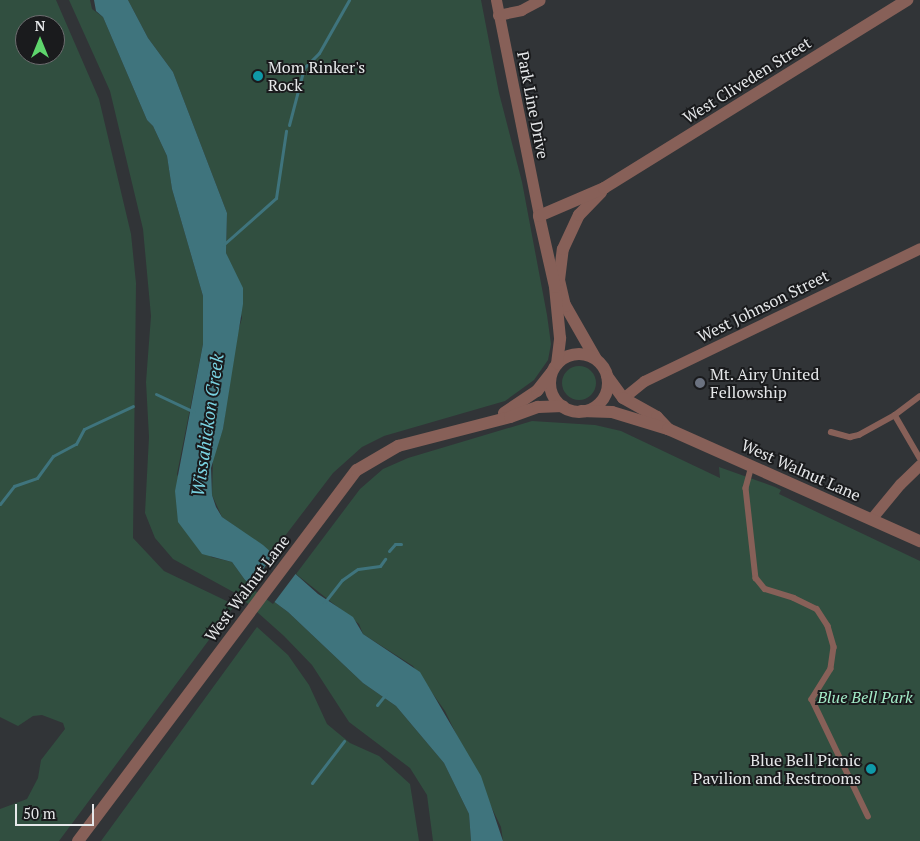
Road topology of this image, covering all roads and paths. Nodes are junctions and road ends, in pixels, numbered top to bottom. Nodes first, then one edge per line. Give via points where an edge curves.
1 (496, 0) edge
2 (540, 0) edge
3 (907, 0) edge
4 (498, 15) junction
5 (604, 188) junction
6 (539, 216) junction
7 (920, 248) edge
8 (555, 287) junction
9 (565, 306) junction
10 (598, 360) junction
11 (555, 367) junction
12 (607, 376) junction
13 (920, 396) edge
14 (623, 398) junction
15 (563, 406) junction
16 (581, 411) junction
17 (895, 415) junction
18 (491, 420) junction
19 (668, 429) junction
20 (831, 432) dead end
21 (920, 458) edge
22 (920, 465) edge
23 (752, 466) junction
24 (871, 519) junction
25 (920, 541) edge
26 (868, 816) dead end
27 (78, 841) edge

1 - 4 street, Park Line Drive
2 - 4 street via 521,10
3 - 5 street, West Cliveden Street
4 - 6 street, Park Line Drive
5 - 6 street, West Cliveden Street
5 - 9 street, West Cliveden Street via 579,215 567,237 560,272
6 - 8 street
7 - 14 street, West Johnson Street via 644,381
8 - 9 street
8 - 11 street via 560,338
9 - 10 street
10 - 11 street via 580,354 567,357
10 - 12 street
11 - 15 street via 550,387
11 - 18 street, West Walnut Lane via 532,395
12 - 14 street, West Walnut Lane
12 - 16 street via 602,400 593,408
13 - 17 lane
14 - 19 street, West Walnut Lane via 657,418
15 - 16 street
15 - 18 street, West Walnut Lane via 545,405 510,418
16 - 19 street, West Walnut Lane via 612,412
17 - 20 lane via 850,437
17 - 21 lane
18 - 27 street, West Walnut Lane via 387,450 346,482
19 - 23 street, West Walnut Lane
22 - 24 street
23 - 24 street, West Walnut Lane
23 - 26 lane via 746,488 756,578 770,592 811,606 828,626 834,647 831,669 812,699
24 - 25 street, West Walnut Lane

